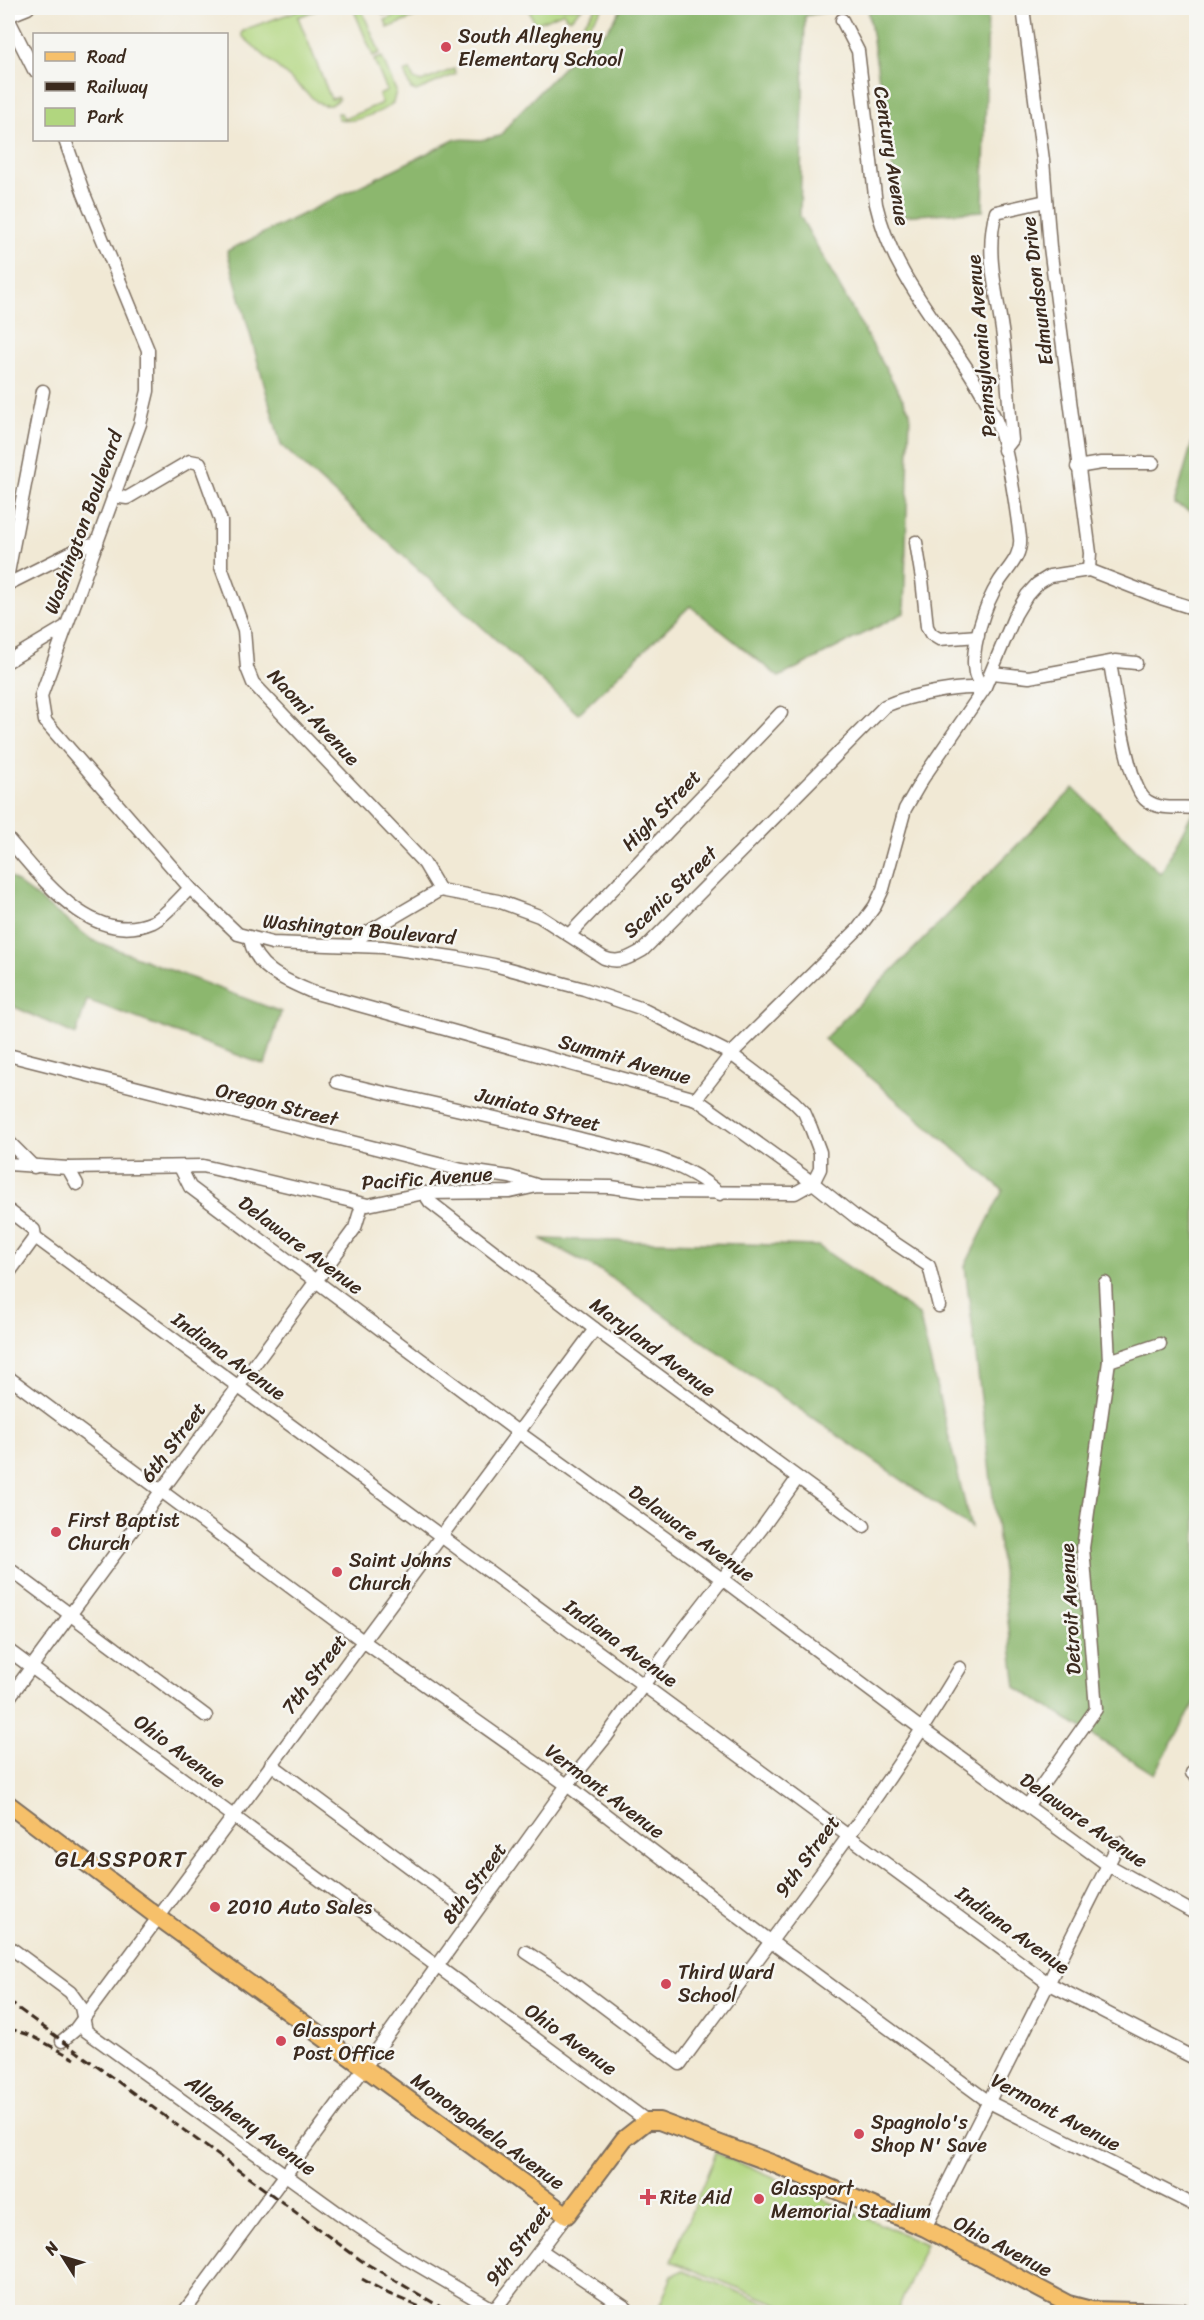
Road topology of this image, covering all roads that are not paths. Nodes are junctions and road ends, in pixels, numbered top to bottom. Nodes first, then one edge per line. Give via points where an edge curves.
1 (28, 8) edge
2 (1023, 8) edge
3 (8, 17) edge
4 (842, 20) dead end
5 (33, 68) edge
6 (65, 141) edge
7 (1046, 201) junction
8 (43, 391) dead end
9 (1004, 450) junction
10 (1153, 463) dead end
11 (1077, 467) junction
12 (113, 496) junction
13 (915, 542) dead end
14 (97, 544) junction
15 (1089, 570) junction
16 (8, 573) edge
17 (8, 584) edge
18 (1197, 609) edge
19 (65, 627) junction
20 (978, 636) junction
21 (8, 661) edge
22 (1110, 663) junction
23 (1136, 663) dead end
24 (992, 673) junction
25 (984, 689) junction
26 (782, 713) dead end
27 (1197, 808) edge
28 (8, 839) edge
29 (190, 888) junction
30 (440, 890) junction
31 (569, 935) junction
32 (250, 939) junction
33 (354, 946) junction
34 (8, 1054) edge
35 (731, 1054) junction
36 (337, 1082) dead end
37 (696, 1099) junction
38 (8, 1141) edge
39 (8, 1164) edge
40 (34, 1167) junction
41 (180, 1167) junction
42 (68, 1168) junction
43 (813, 1183) junction
44 (77, 1184) dead end
45 (537, 1185) junction
46 (424, 1193) junction
47 (720, 1194) junction
48 (362, 1205) junction
49 (8, 1210) edge
50 (35, 1234) junction
51 (8, 1274) edge
52 (316, 1281) junction
53 (1105, 1283) dead end
54 (939, 1306) dead end
55 (595, 1329) junction
56 (1160, 1344) dead end
57 (1109, 1361) junction
58 (8, 1377) edge
59 (238, 1387) junction
60 (518, 1432) junction
61 (797, 1479) junction
62 (161, 1489) junction
63 (864, 1527) dead end
64 (442, 1535) junction
65 (8, 1568) edge
66 (722, 1579) junction
67 (70, 1614) junction
68 (363, 1641) junction
69 (8, 1650) edge
70 (31, 1667) junction
71 (960, 1668) dead end
72 (645, 1684) junction
73 (8, 1699) edge
74 (206, 1716) dead end
75 (923, 1730) junction
76 (271, 1764) junction
77 (567, 1785) junction
78 (8, 1804) edge
79 (1028, 1805) junction
80 (233, 1817) junction
81 (848, 1834) junction
82 (1119, 1843) dead end
83 (1108, 1865) junction
84 (454, 1900) dead end
85 (1197, 1914) edge
86 (158, 1917) junction
87 (770, 1941) junction
88 (8, 1946) edge
89 (526, 1952) dead end
90 (436, 1967) junction
91 (1048, 1983) junction
92 (82, 2020) junction
93 (62, 2041) dead end
94 (1197, 2059) edge
95 (365, 2067) junction
96 (989, 2102) junction
97 (647, 2121) junction
98 (285, 2174) junction
99 (1197, 2206) edge
100 (567, 2215) junction
101 (925, 2228) junction
102 (542, 2251) junction
103 (626, 2308) dead end
104 (495, 2312) edge
105 (184, 2313) edge
106 (1182, 2313) edge

1 - 3 street
2 - 7 street, Edmundson Drive
3 - 5 street
4 - 9 street, Century Avenue via 858,51 876,204 885,235 922,304 981,393 999,427
6 - 12 street, Washington Boulevard via 148,350 148,391
7 - 9 street, Pennsylvania Avenue via 996,212 993,225 991,262 1005,354 1012,440
7 - 11 street, Edmundson Drive
8 - 16 street
9 - 20 street, Pennsylvania Avenue via 1020,546 1017,558 990,600
10 - 11 street
11 - 15 street, Edmundson Drive
12 - 14 street, Washington Boulevard
12 - 30 street, Naomi Avenue via 127,498 190,461 200,463 221,521 221,567 244,630 247,668 253,683 423,863
13 - 20 street via 931,634 939,639
14 - 17 street via 86,545
14 - 19 street, Washington Boulevard
15 - 18 street
15 - 24 street via 1050,576 1027,595
19 - 21 street
19 - 29 street, Washington Boulevard via 41,696 45,721
20 - 25 street, Pennsylvania Avenue via 975,676
22 - 23 street
22 - 24 street via 1029,677
22 - 27 street via 1120,722 1141,797 1160,807
24 - 25 street
25 - 31 street, Scenic Street via 970,687 898,700 885,706 643,950 625,960 613,961
25 - 35 street via 905,809 875,906 858,929
26 - 31 street, High Street
28 - 29 street via 61,899 100,924 131,928 155,922
29 - 32 street, Washington Boulevard via 227,926
30 - 31 street, Scenic Street via 498,901 539,916
30 - 33 street via 363,934
32 - 33 street, Washington Boulevard
32 - 37 street, Summit Avenue via 251,950 261,963 282,979 312,992
33 - 35 street, Washington Boulevard via 458,958 584,989 640,1008
34 - 45 street, Oregon Street via 462,1170
35 - 37 street
35 - 43 street via 804,1112 820,1152 820,1169
36 - 47 street, Juniata Street via 632,1151 682,1169 708,1182
37 - 43 street, Summit Avenue
38 - 40 street
39 - 40 street, Pacific Avenue
40 - 42 street, Pacific Avenue
41 - 42 street, Pacific Avenue
41 - 48 street, Pacific Avenue via 202,1166
41 - 52 street, Delaware Avenue via 190,1187
42 - 44 street
43 - 47 street, Pacific Avenue via 795,1193
43 - 54 street, Summit Avenue via 929,1266
45 - 46 street, Pacific Avenue via 510,1192
45 - 47 street, Pacific Avenue
46 - 48 street, Pacific Avenue
46 - 55 street, Maryland Avenue via 430,1202
48 - 52 street, 6th Street via 355,1228
49 - 50 street, Indiana Avenue
50 - 51 street
50 - 59 street, Indiana Avenue
52 - 59 street, 6th Street
52 - 60 street, Delaware Avenue
53 - 57 street, Detroit Avenue
55 - 60 street, 7th Street
55 - 61 street, Maryland Avenue
56 - 57 street
57 - 79 street, Detroit Avenue via 1083,1548 1096,1709
58 - 62 street, Vermont Avenue
59 - 62 street, 6th Street
59 - 64 street, Indiana Avenue
60 - 64 street, 7th Street
60 - 66 street, Delaware Avenue
61 - 63 street, Maryland Avenue
61 - 66 street, 8th Street
62 - 67 street, 6th Street
62 - 68 street, Vermont Avenue
64 - 68 street, 7th Street
64 - 72 street, Indiana Avenue
65 - 67 street
66 - 72 street, 8th Street
66 - 75 street, Delaware Avenue
67 - 70 street, 6th Street
67 - 74 street
68 - 76 street, 7th Street
68 - 77 street, Vermont Avenue
69 - 70 street, Ohio Avenue
70 - 73 street, 6th Street
70 - 80 street, Ohio Avenue
71 - 75 street, 9th Street
72 - 77 street, 8th Street
72 - 81 street, Indiana Avenue
75 - 79 street, Delaware Avenue
75 - 81 street, 9th Street
76 - 80 street, 7th Street
76 - 84 street
77 - 87 street, Vermont Avenue
77 - 90 street, 8th Street
78 - 86 main road, Monongahela Avenue
79 - 83 street, Delaware Avenue
80 - 86 street, 7th Street
80 - 90 street, Ohio Avenue
81 - 87 street, 9th Street
81 - 91 street, Indiana Avenue
82 - 83 street
83 - 85 street, Delaware Avenue
83 - 91 street
86 - 92 street, 7th Street
86 - 95 main road, Monongahela Avenue
87 - 89 street, 9th Street via 680,2064
87 - 96 street, Vermont Avenue
88 - 92 street, Allegheny Avenue via 70,1992 81,2007
90 - 95 street, 8th Street
90 - 97 street, Ohio Avenue
91 - 94 street, Indiana Avenue
91 - 96 street
92 - 93 street, 7th Street
92 - 98 street, Allegheny Avenue via 86,2031
95 - 98 street, 8th Street
95 - 100 main road, Monongahela Avenue
96 - 99 street, Vermont Avenue
96 - 101 street
97 - 100 main road, 9th Street via 624,2139
97 - 101 main road, Ohio Avenue via 682,2128
98 - 104 street, Allegheny Avenue via 399,2254
98 - 105 street, 8th Street
100 - 102 street, 9th Street
101 - 106 main road, Ohio Avenue via 1068,2304 1091,2310
102 - 103 street
102 - 104 street, 9th Street

